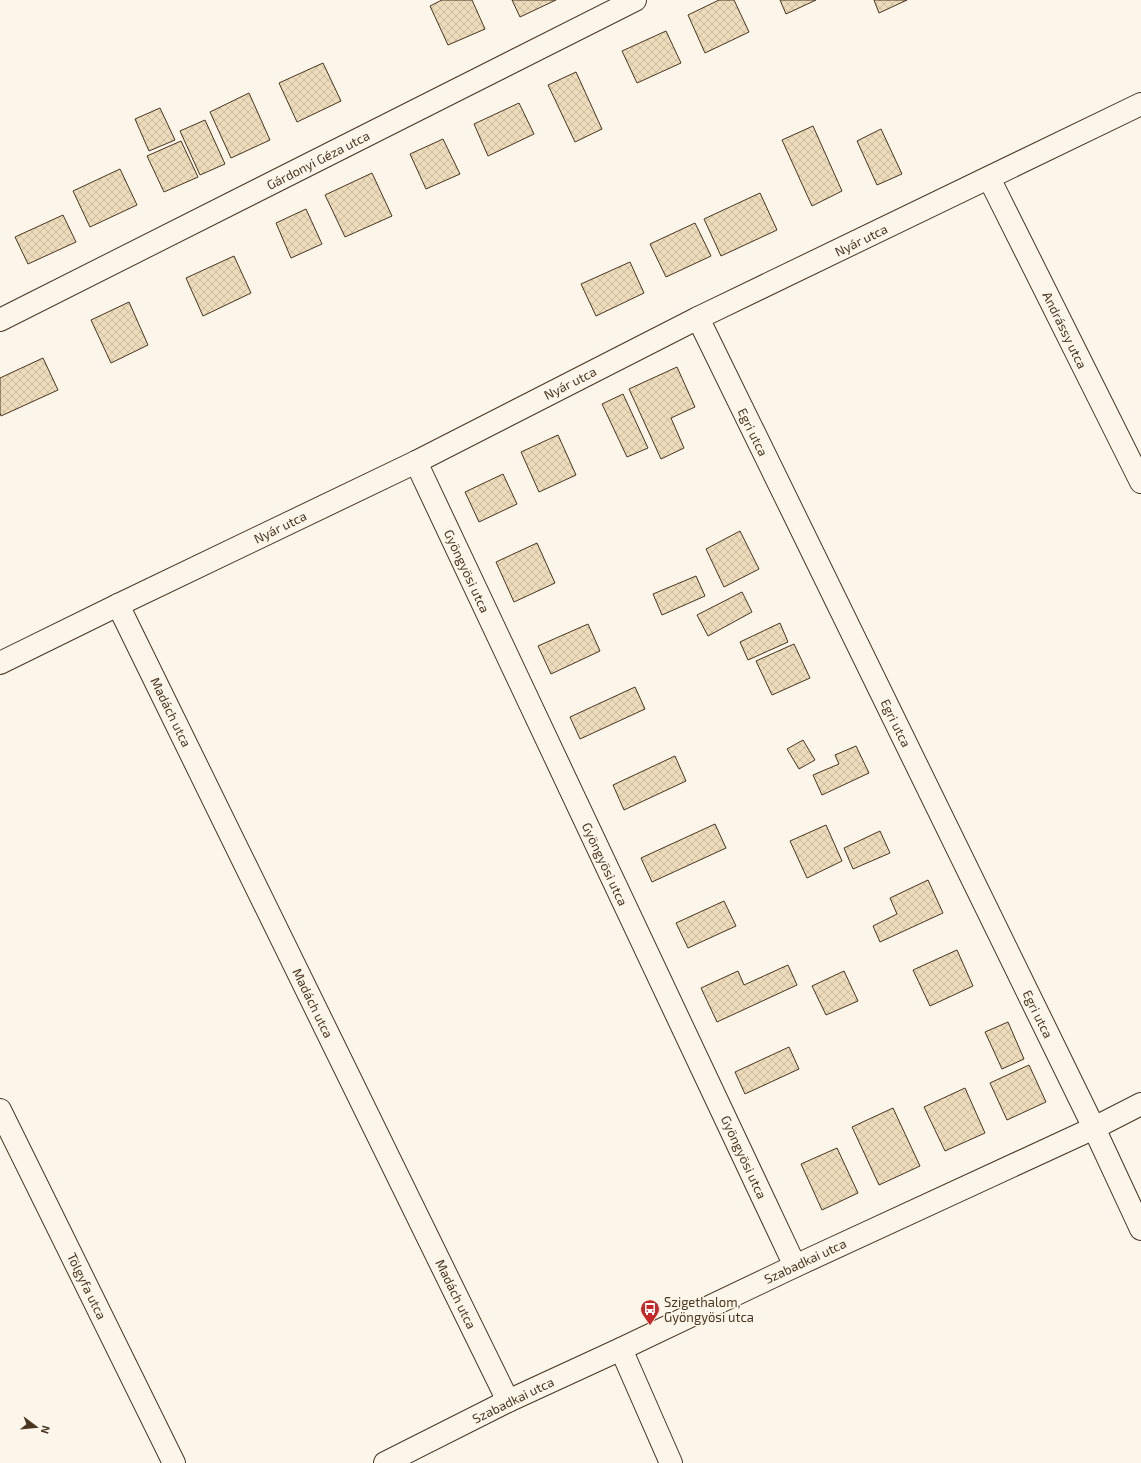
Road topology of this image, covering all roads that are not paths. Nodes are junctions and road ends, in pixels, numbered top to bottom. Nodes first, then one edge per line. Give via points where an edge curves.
1 (635, 0) edge
2 (1141, 104) edge
3 (989, 178) junction
4 (698, 318) junction
5 (0, 320) edge
6 (416, 462) junction
7 (1141, 482) edge
8 (118, 605) junction
9 (0, 663) edge
10 (1141, 1104) edge
11 (0, 1110) edge
12 (1094, 1128) junction
13 (1141, 1229) edge
14 (795, 1266) junction
15 (621, 1349) junction
16 (508, 1401) junction
17 (174, 1463) edge
18 (385, 1463) edge
19 (671, 1463) edge

1 - 5 street, Gárdonyi Géza utca
2 - 3 street, Nyár utca
3 - 4 street, Nyár utca
3 - 7 street, Andrássy utca
4 - 6 street, Nyár utca
4 - 12 street, Egri utca
6 - 8 street, Nyár utca
6 - 14 street, Gyöngyösi utca
8 - 9 street, Nyár utca
8 - 16 street, Madách utca
10 - 12 street, Szabadkai utca
11 - 17 street, Tölgyfa utca
12 - 13 street, Egri utca
12 - 14 street, Szabadkai utca
14 - 15 street, Szabadkai utca
15 - 16 street, Szabadkai utca
15 - 19 street
16 - 18 street, Szabadkai utca

